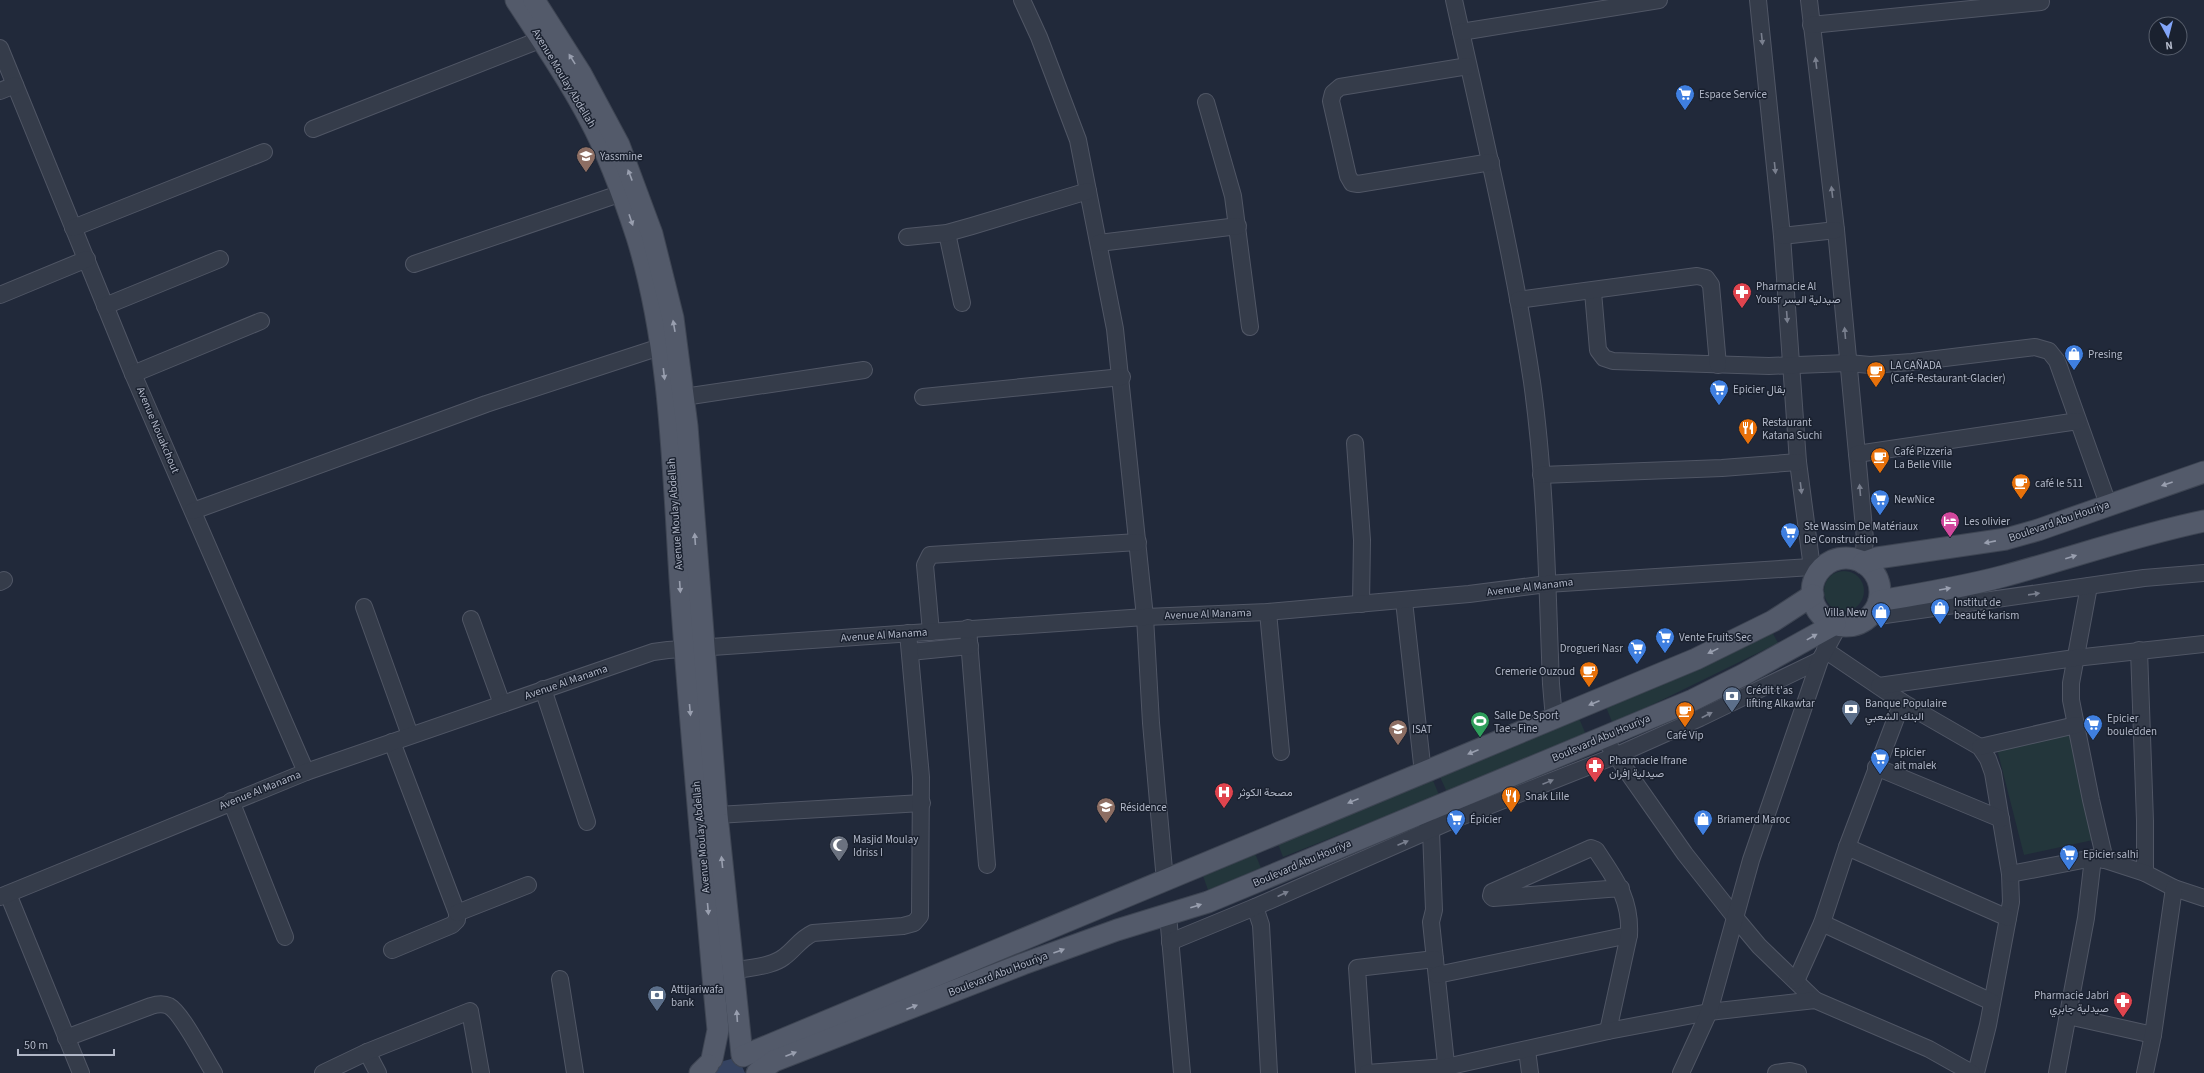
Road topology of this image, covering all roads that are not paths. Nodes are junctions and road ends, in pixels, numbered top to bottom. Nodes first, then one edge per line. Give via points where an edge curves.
1 (516, 0) edge
2 (534, 0) edge
3 (1022, 0) edge
4 (1454, 0) edge
5 (1659, 0) edge
6 (1758, 0) edge
7 (1809, 0) edge
8 (2041, 2) dead end
9 (1811, 25) junction
10 (1462, 32) junction
11 (542, 39) junction
12 (0, 48) edge
13 (1468, 66) junction
14 (15, 85) junction
15 (0, 91) edge
16 (1206, 102) dead end
17 (313, 129) dead end
18 (264, 152) dead end
19 (1491, 162) junction
20 (1088, 191) junction
21 (622, 193) junction
22 (1238, 226) junction
23 (73, 228) junction
24 (1836, 230) junction
25 (947, 233) junction
26 (1782, 236) junction
27 (908, 237) dead end
28 (1099, 243) junction
29 (87, 259) junction
30 (220, 259) dead end
31 (414, 264) dead end
32 (1592, 292) junction
33 (0, 295) edge
34 (1518, 300) junction
35 (962, 303) dead end
36 (105, 306) junction
37 (261, 321) dead end
38 (1250, 327) dead end
39 (660, 347) junction
40 (1848, 363) junction
41 (1718, 365) junction
42 (1790, 367) junction
43 (864, 370) dead end
44 (134, 374) junction
45 (1122, 377) junction
46 (684, 397) junction
47 (923, 397) dead end
48 (2078, 421) junction
49 (1355, 443) dead end
50 (1857, 454) junction
51 (1798, 462) junction
52 (2204, 472) edge
53 (1541, 475) junction
54 (2108, 504) junction
55 (193, 512) junction
56 (2204, 521) edge
57 (1138, 542) junction
58 (1861, 562) junction
59 (2204, 573) edge
60 (1812, 582) junction
61 (1547, 584) junction
62 (2089, 586) junction
63 (1404, 601) junction
64 (1361, 604) junction
65 (364, 607) dead end
66 (1875, 608) junction
67 (1268, 612) junction
68 (1145, 617) junction
69 (471, 619) dead end
70 (1837, 625) junction
71 (968, 628) junction
72 (931, 632) junction
73 (908, 633) junction
74 (2204, 644) edge
75 (970, 646) junction
76 (694, 647) junction
77 (2139, 650) junction
78 (910, 652) junction
79 (1822, 655) junction
80 (2076, 658) junction
81 (1879, 686) junction
82 (543, 689) junction
83 (1902, 702) junction
84 (502, 704) junction
85 (1554, 719) junction
86 (2076, 726) junction
87 (410, 735) junction
88 (1604, 738) junction
89 (392, 742) junction
90 (1980, 747) junction
91 (1281, 752) dead end
92 (1615, 756) junction
93 (1876, 767) junction
94 (306, 772) junction
95 (1423, 773) junction
96 (231, 801) junction
97 (922, 803) junction
98 (717, 815) junction
99 (2001, 819) junction
100 (587, 822) dead end
101 (1421, 824) junction
102 (1846, 847) junction
103 (2099, 859) junction
104 (988, 865) dead end
105 (2144, 873) junction
106 (2010, 874) junction
107 (1165, 881) junction
108 (528, 885) dead end
109 (1622, 888) junction
110 (2174, 888) junction
111 (4, 896) edge
112 (2204, 898) edge
113 (1255, 907) junction
114 (457, 913) junction
115 (1168, 915) junction
116 (1734, 916) junction
117 (2008, 918) junction
118 (1822, 923) junction
119 (1629, 935) junction
120 (285, 937) dead end
121 (1170, 942) junction
122 (392, 950) dead end
123 (1436, 967) junction
124 (734, 971) junction
125 (560, 979) dead end
126 (1796, 981) junction
127 (1815, 1000) junction
128 (1992, 1002) junction
129 (1709, 1012) junction
130 (2068, 1016) junction
131 (1608, 1031) junction
132 (2153, 1035) junction
133 (66, 1038) junction
134 (1528, 1050) junction
135 (367, 1052) junction
136 (746, 1061) edge
137 (706, 1067) edge
138 (1447, 1070) edge
139 (81, 1073) edge
140 (214, 1073) edge
141 (323, 1073) edge
142 (378, 1073) edge
143 (480, 1073) edge
144 (575, 1073) edge
145 (757, 1073) edge
146 (1182, 1073) edge
147 (1269, 1073) edge
148 (1366, 1073) edge
149 (1530, 1073) edge
150 (1681, 1073) edge
151 (1776, 1073) edge
152 (1798, 1073) edge
153 (1972, 1073) edge
154 (1976, 1073) edge
155 (2057, 1073) edge
156 (2145, 1073) edge

1 - 11 main road, Avenue Moulay Abdellah
46 -> 2 main road, Avenue Moulay Abdellah via 678,343 667,289 636,188 604,115
3 - 20 street via 1072,120
4 - 10 street
5 - 10 street
6 -> 26 street
7 - 9 street
8 - 9 street
24 -> 9 street
10 - 13 street
11 - 17 street
11 - 21 main road, Avenue Moulay Abdellah via 590,119
12 - 14 street, Avenue Nouakchout
13 - 19 street
13 - 19 street via 1340,87 1333,93 1330,101 1348,176 1352,183
14 - 15 street
14 - 23 street, Avenue Nouakchout
16 - 22 street via 1233,196
18 - 23 street
19 - 34 street
20 - 25 street
20 - 28 street
21 - 31 street
21 -> 39 main road, Avenue Moulay Abdellah via 644,265
22 - 28 street
22 - 38 street
23 - 29 street, Avenue Nouakchout
24 - 26 street
40 -> 24 street
25 - 27 street
25 - 35 street
26 -> 42 street
28 - 45 street via 1116,329
29 - 33 street
29 - 36 street, Avenue Nouakchout
30 - 36 street
32 - 34 street
32 - 41 street via 1598,350 1604,358 1613,361
32 - 41 street via 1697,276 1706,278 1711,286
34 - 53 street via 1532,382
36 - 44 street, Avenue Nouakchout
37 - 44 street
39 - 55 street via 486,404
39 -> 76 main road, Avenue Moulay Abdellah
40 - 42 street
40 - 48 street via 1870,365 1912,362 2035,347 2049,351 2057,361
40 - 50 street
41 - 42 street
42 - 51 street
43 - 46 street
44 - 55 street, Avenue Nouakchout
45 - 47 street
45 - 57 street
76 -> 46 main road, Avenue Moulay Abdellah
48 - 50 street
48 - 54 street
49 - 64 street via 1362,540
58 -> 50 street via 1865,539
51 - 53 street
51 -> 60 street
52 -> 54 main road, Boulevard Abu Houriya
53 - 61 street
54 -> 58 main road, Boulevard Abu Houriya via 2006,539
55 - 94 street, Avenue Nouakchout
66 -> 56 main road via 2003,576 2130,538
57 - 68 street
57 - 72 street via 930,555 925,565
58 - 60 main road via 1843,559 1832,562 1822,569
58 - 66 main road via 1876,578 1880,589
59 - 62 street
60 - 61 street, Avenue Al Manama
60 - 70 main road via 1819,613
60 -> 85 main road, Boulevard Abu Houriya via 1773,621 1718,648
61 - 63 street, Avenue Al Manama
61 - 85 street
66 -> 62 street via 1878,616
62 - 80 street
63 - 64 street, Avenue Al Manama
63 - 95 street
64 - 67 street, Avenue Al Manama
65 - 87 street
66 - 70 main road via 1854,625
67 - 68 street, Avenue Al Manama
67 - 91 street
68 - 71 street, Avenue Al Manama
68 - 107 street
69 - 84 street
70 - 79 street
88 -> 70 main road, Boulevard Abu Houriya via 1693,700
71 - 72 street, Avenue Al Manama
71 - 75 street
72 - 73 street, Avenue Al Manama
73 - 76 street, Avenue Al Manama
73 - 78 street
74 - 77 street
75 - 78 street
75 - 104 street
76 - 82 street, Avenue Al Manama via 653,652
76 - 98 main road, Avenue Moulay Abdellah
76 -> 137 main road, Avenue Moulay Abdellah via 718,1030
77 - 80 street
77 - 105 street via 2145,821
78 - 97 street
79 - 81 street
92 -> 79 street via 1700,718
79 - 116 street
80 - 81 street
80 - 86 street via 2071,700
81 - 83 street
82 - 84 street, Avenue Al Manama
82 - 100 street
83 - 90 street
83 - 93 street
84 - 87 street, Avenue Al Manama
85 -> 95 main road, Boulevard Abu Houriya
86 - 90 street
86 - 103 street
87 - 89 street, Avenue Al Manama
88 - 92 street
88 - 101 main road, Boulevard Abu Houriya
89 - 94 street, Avenue Al Manama
89 - 114 street
90 - 99 street via 1993,773
101 -> 92 street
92 - 116 street via 1685,854
93 - 99 street
93 - 102 street
94 - 96 street, Avenue Al Manama
95 -> 107 main road, Boulevard Abu Houriya
96 - 111 street, Avenue Al Manama
96 - 120 street
97 - 98 street
97 - 124 street via 920,916 914,923 812,933 803,937 776,962
124 -> 98 main road, Avenue Moulay Abdellah
99 - 106 street
113 -> 101 street
115 -> 101 main road, Boulevard Abu Houriya
101 - 123 street via 1426,912 1431,922
102 - 117 street
102 - 118 street
103 - 105 street
103 - 106 street
103 - 130 street
105 - 110 street
106 - 117 street via 2011,902
107 - 136 main road, Boulevard Abu Houriya
108 - 114 street
109 - 109 street via 1493,898 1490,896 1492,892 1590,848 1596,850
109 - 119 street via 1630,919
110 - 112 street
110 - 132 street
111 - 133 street
113 - 121 street
113 - 147 street via 1261,925
114 - 122 street via 457,920 452,925
115 - 121 street
145 -> 115 main road, Boulevard Abu Houriya via 774,1061 1023,964 1117,930
116 - 126 street via 1759,946
116 - 129 street
117 - 128 street
118 - 126 street
118 - 128 street
119 - 123 street
119 - 131 street
121 - 146 street
123 - 138 street
123 - 148 street via 1357,968
136 -> 124 main road, Avenue Moulay Abdellah
125 - 144 street
126 - 127 street
127 - 129 street
127 - 153 street via 1929,1049
128 - 154 street
129 - 131 street
129 - 150 street
130 - 132 street
130 - 155 street
131 - 134 street
132 - 156 street
133 - 139 street
133 - 140 street via 151,1006 168,1005 179,1016
134 - 138 street
134 - 149 street
135 - 141 street
135 - 142 street
135 - 143 street via 470,1011
136 - 137 main road via 727,1052
138 - 148 street
151 - 152 street

